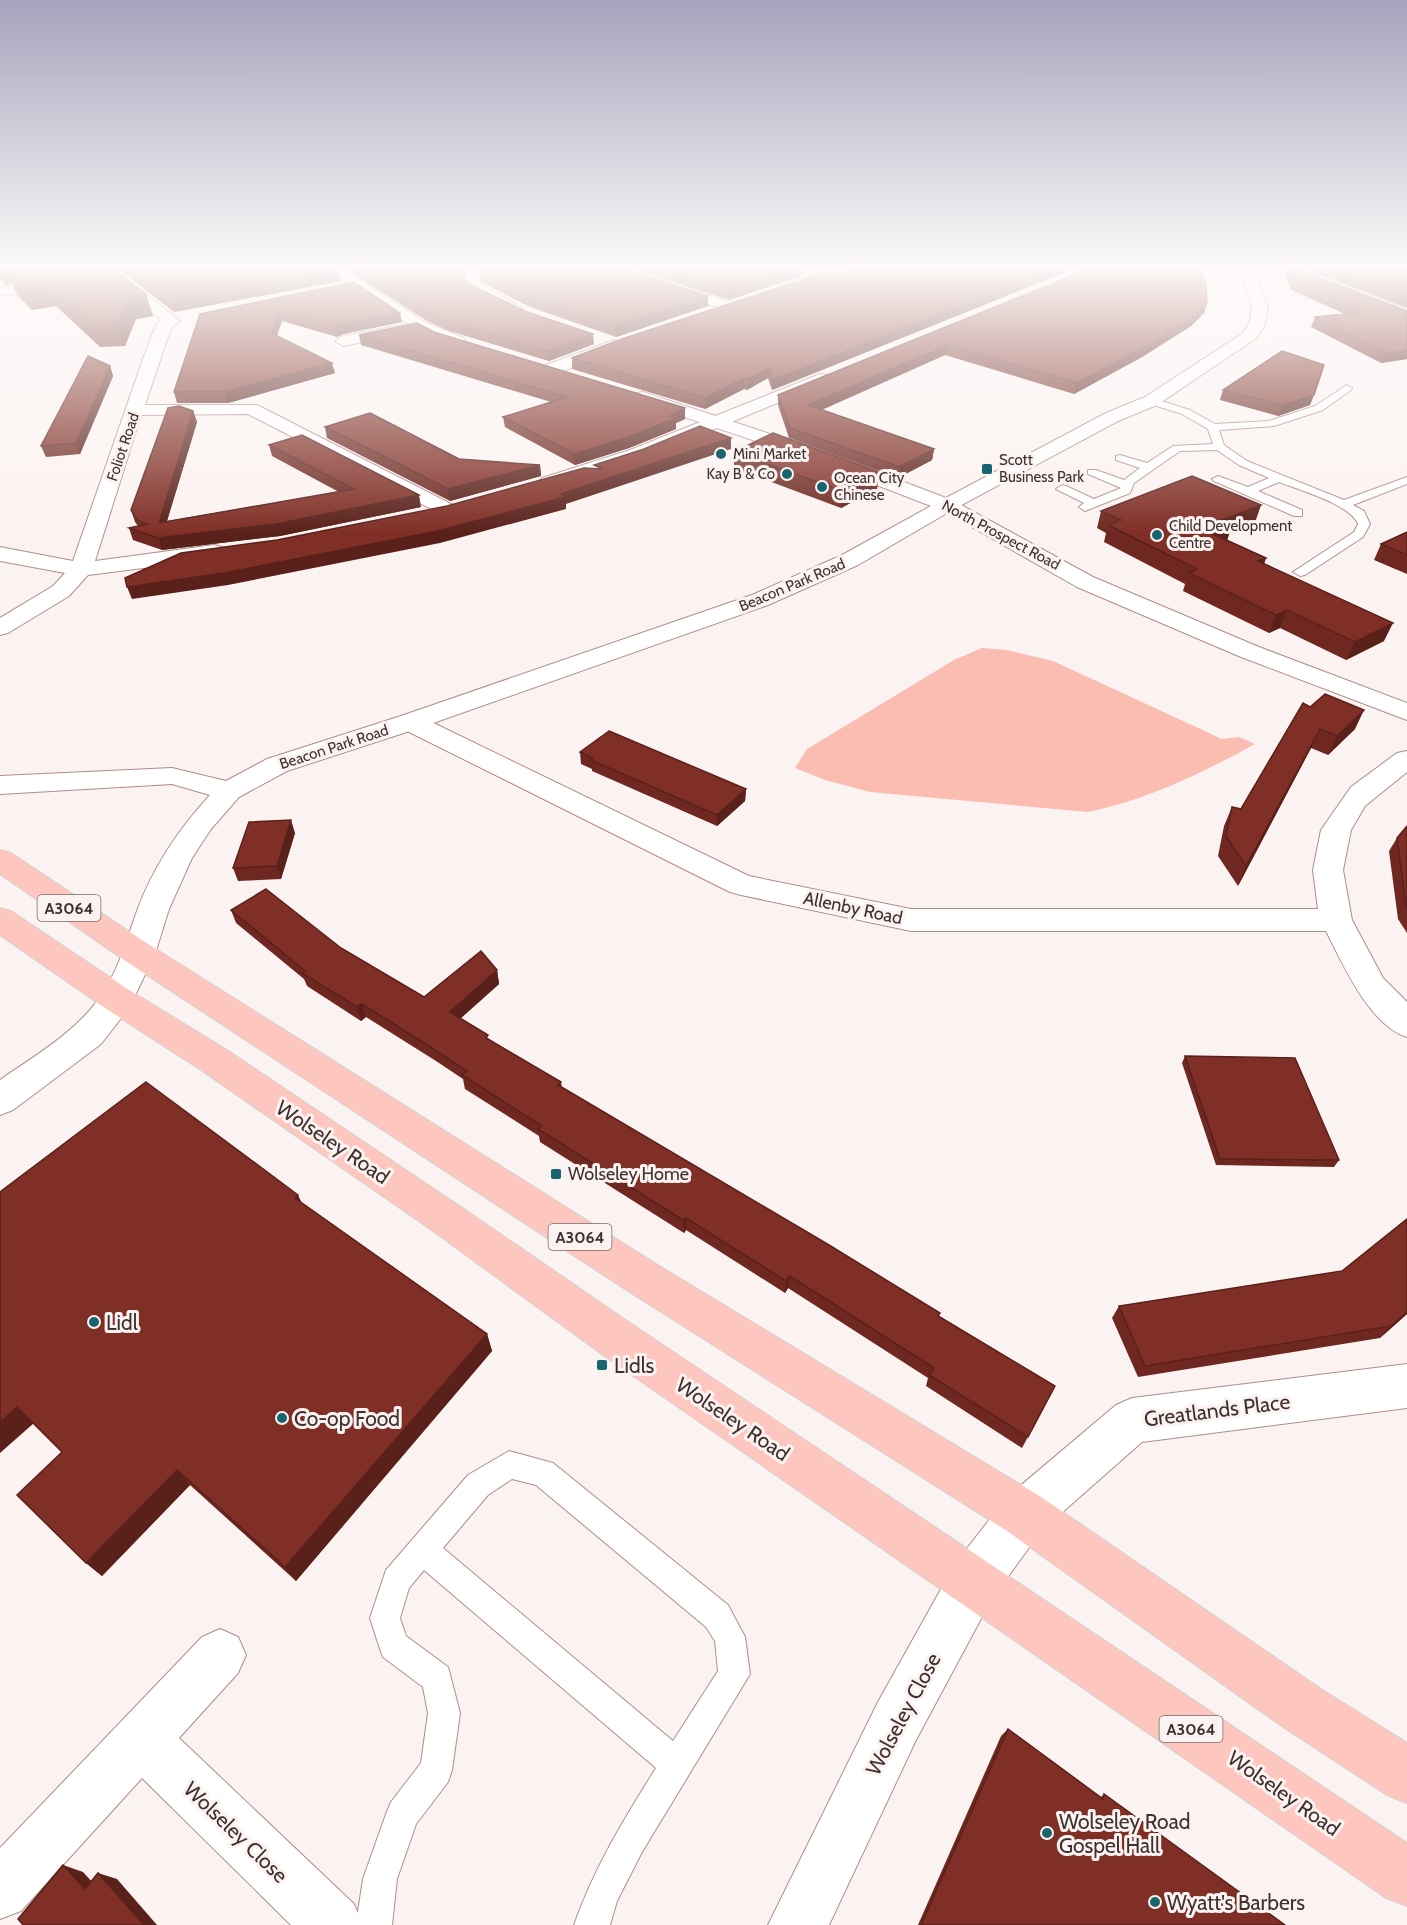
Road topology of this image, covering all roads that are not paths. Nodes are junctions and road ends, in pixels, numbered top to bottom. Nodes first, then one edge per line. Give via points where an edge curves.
1 (154, 354) edge
2 (586, 354) edge
3 (1223, 354) edge
4 (839, 372) edge
5 (574, 376) edge
6 (1347, 388) dead end
7 (628, 392) edge
8 (1151, 401) junction
9 (135, 410) junction
10 (718, 421) junction
11 (1213, 427) junction
12 (1219, 447) junction
13 (1120, 458) dead end
14 (1147, 467) junction
15 (1092, 472) dead end
16 (1278, 478) junction
17 (1218, 479) dead end
18 (1407, 480) edge
19 (1127, 486) junction
20 (525, 489) edge
21 (1062, 489) dead end
22 (1248, 491) junction
23 (470, 504) edge
24 (1344, 504) junction
25 (947, 505) junction
26 (448, 510) junction
27 (1298, 513) dead end
28 (413, 517) edge
29 (233, 550) edge
30 (0, 554) edge
31 (81, 569) junction
32 (1300, 572) dead end
33 (0, 628) edge
34 (1407, 712) edge
35 (410, 722) junction
36 (1407, 759) edge
37 (0, 785) edge
38 (229, 791) junction
39 (0, 860) edge
40 (0, 919) edge
41 (1336, 920) junction
42 (139, 954) junction
43 (117, 999) junction
44 (1407, 1024) edge
45 (0, 1100) edge
46 (1407, 1386) edge
47 (1024, 1514) junction
48 (422, 1549) junction
49 (973, 1582) junction
50 (220, 1656) dead end
51 (140, 1738) junction
52 (677, 1766) junction
53 (1407, 1775) edge
54 (1407, 1877) edge
55 (0, 1890) edge
56 (333, 1925) edge
57 (374, 1925) edge
58 (592, 1925) edge
59 (798, 1925) edge

1 - 9 street, Foliot Road
2 - 5 street via 547,367
3 - 8 street, Beacon Park Road
4 - 10 street
6 - 11 lane via 1319,408 1270,424
7 - 10 street, North Prospect Road
8 - 11 lane via 1186,412
8 - 25 street, Beacon Park Road via 1112,417
9 - 26 street via 251,409
9 - 31 street, Foliot Road
10 - 20 street via 637,454
10 - 25 street, North Prospect Road
11 - 12 lane
12 - 14 lane via 1177,448
12 - 16 lane via 1243,463
13 - 14 lane
14 - 19 lane
15 - 19 lane
16 - 22 lane
16 - 24 lane
17 - 22 lane
18 - 24 lane
19 - 21 lane via 1090,505
22 - 27 lane
23 - 26 street
24 - 32 lane via 1360,513 1364,524 1359,534
25 - 34 street, North Prospect Road via 1085,582 1250,652
25 - 35 street, Beacon Park Road via 850,560 760,600
26 - 28 street
29 - 31 street
30 - 31 street
31 - 33 street via 61,591
35 - 38 street, Beacon Park Road via 277,765
35 - 41 street, Allenby Road via 741,885 911,920
36 - 41 street via 1361,793 1336,831 1328,870
37 - 38 street via 172,776
38 - 42 street, Beacon Park Road via 177,857 153,909
39 - 42 main road, A3064
40 - 43 main road, Wolseley Road / A3064
41 - 44 street via 1371,986
42 - 43 street, Beacon Park Road
42 - 47 main road, A3064 via 646,1280
43 - 45 street, Beacon Park Road via 88,1035
43 - 49 main road, Wolseley Road / A3064 via 224,1067
46 - 47 street, Greatlands Place via 1132,1420
47 - 49 street, Wolseley Close
47 - 53 main road, A3064 via 1302,1708
48 - 52 lane
48 - 52 lane via 478,1485 509,1465 543,1473 717,1616 730,1637 734,1674
48 - 57 lane via 396,1580 385,1618 394,1646 437,1678 444,1713 436,1770 404,1814 380,1879
49 - 54 main road, Wolseley Road / A3064
49 - 59 street, Wolseley Close via 897,1721
50 - 51 street
51 - 55 street
51 - 56 street, Wolseley Close
52 - 58 lane via 630,1840

